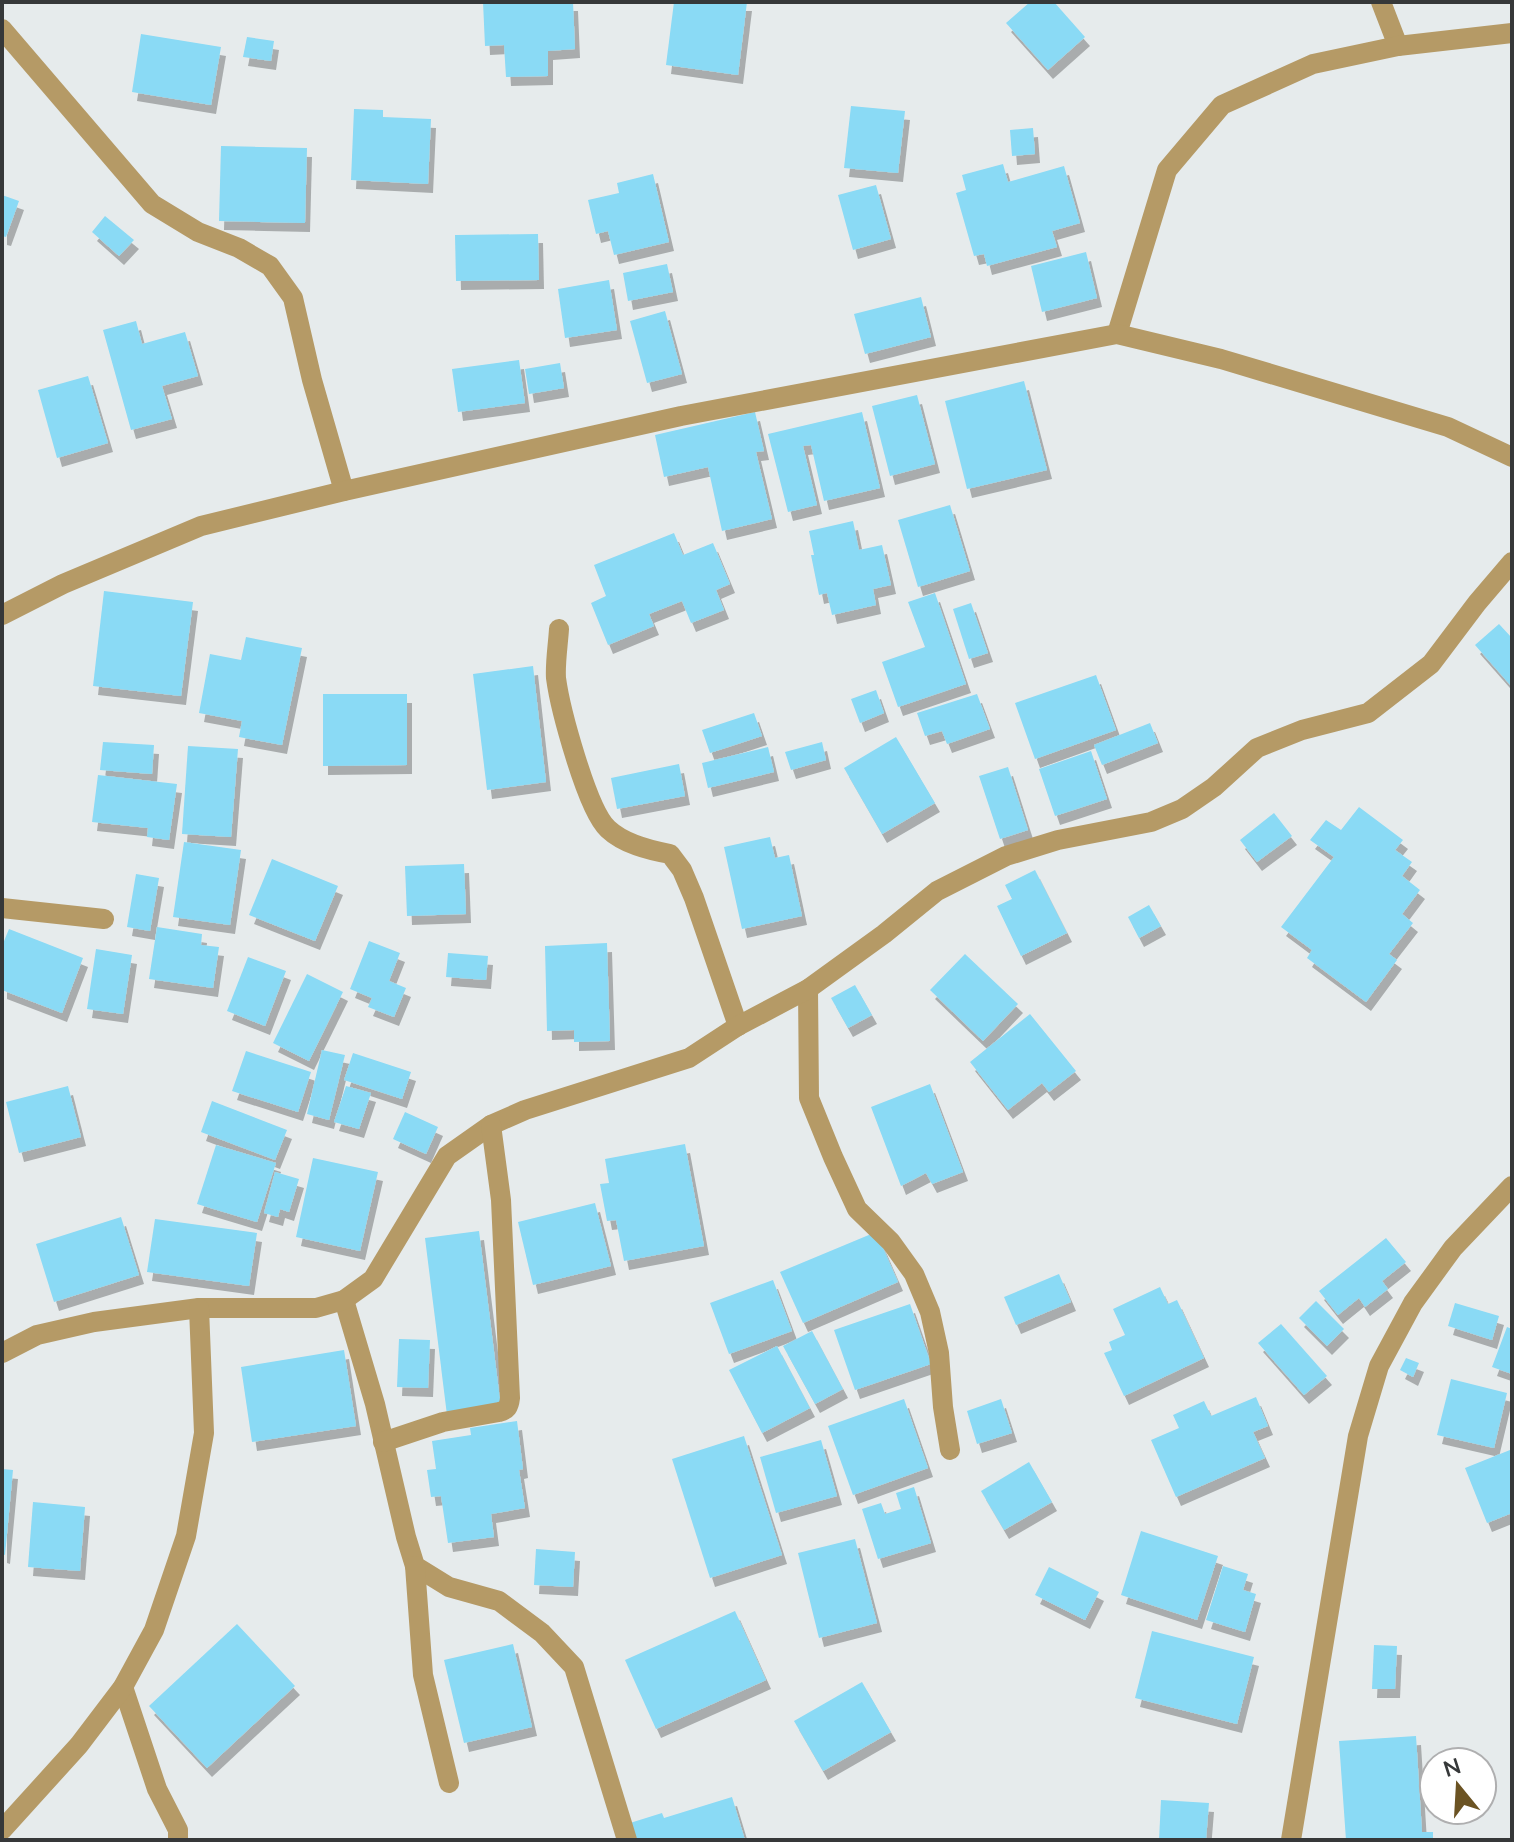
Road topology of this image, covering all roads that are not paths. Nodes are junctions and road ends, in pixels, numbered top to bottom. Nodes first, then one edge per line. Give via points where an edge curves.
1 (1381, 2) edge
2 (2, 29) edge
3 (1512, 33) edge
4 (1398, 46) junction
5 (1117, 334) junction
6 (1512, 457) edge
7 (344, 491) junction
8 (1512, 562) edge
9 (2, 615) edge
10 (559, 629) dead end
11 (2, 908) edge
12 (104, 919) dead end
13 (808, 989) junction
14 (738, 1026) junction
15 (491, 1125) junction
16 (1512, 1186) edge
17 (344, 1300) junction
18 (199, 1308) junction
19 (2, 1353) edge
20 (383, 1442) junction
21 (950, 1450) dead end
22 (415, 1566) junction
23 (123, 1687) junction
24 (449, 1783) dead end
25 (2, 1830) edge
26 (178, 1840) edge
27 (627, 1840) edge
28 (1291, 1840) edge

1 - 4 street
2 - 7 street via 152,204 270,266 293,298
3 - 4 street
4 - 5 street via 1313,64 1222,105 1167,170
5 - 6 street via 1221,359 1448,427
5 - 7 street via 681,416
7 - 9 street via 201,526
8 - 13 street via 1431,664 1368,713 1257,748 1214,787 1151,822 1006,856 937,891
10 - 14 street via 556,676 593,809 621,838 670,854 682,870
11 - 12 street
13 - 14 street
13 - 21 street via 809,1098 857,1209 914,1274 930,1312
14 - 15 street via 689,1058
15 - 17 street via 447,1156 373,1279
15 - 20 street via 501,1200 509,1406
16 - 28 street via 1453,1248 1413,1303 1379,1366 1358,1436
17 - 18 street via 316,1308
17 - 20 street
18 - 19 street via 37,1335
18 - 23 street via 204,1433 186,1536 154,1630
20 - 22 street
22 - 24 street via 423,1675
22 - 27 street via 449,1587 499,1601 542,1633 574,1667
23 - 25 street
23 - 26 street

